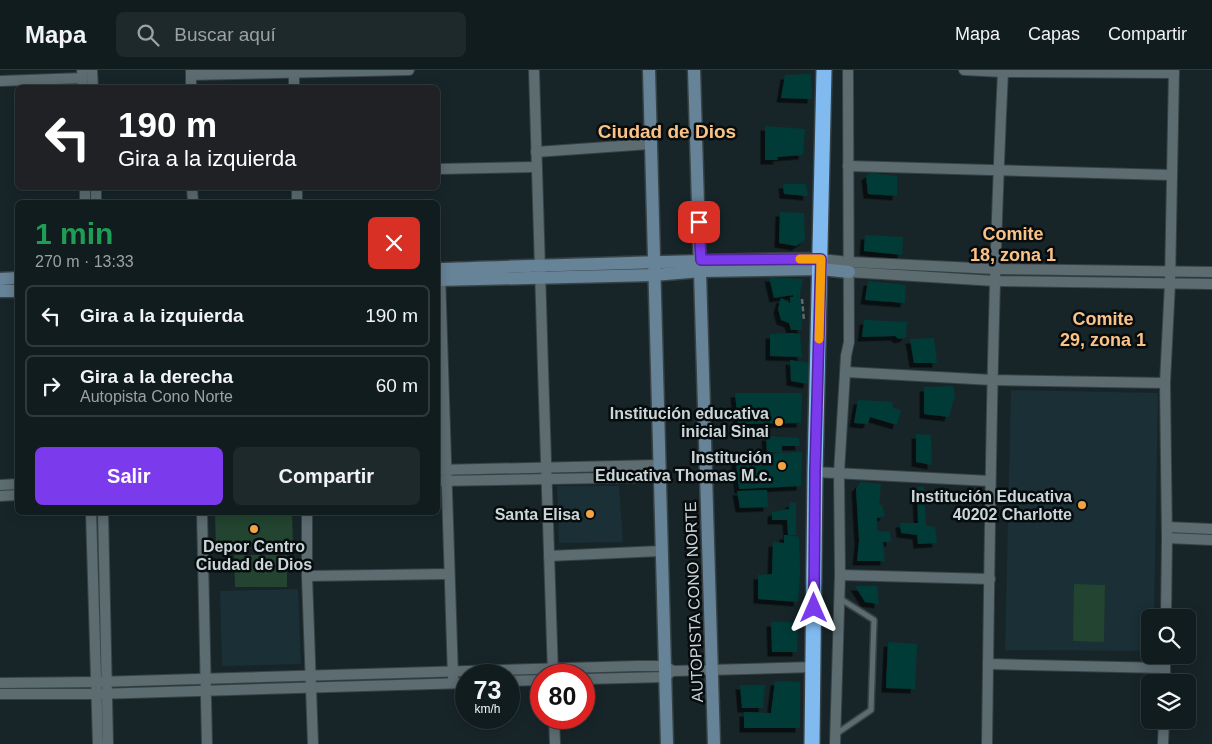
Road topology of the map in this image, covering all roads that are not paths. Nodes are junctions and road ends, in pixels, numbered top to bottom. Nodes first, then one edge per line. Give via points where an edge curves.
1 (92, 70) edge
2 (409, 70) edge
3 (534, 70) edge
4 (649, 70) edge
5 (694, 70) edge
6 (824, 70) edge
7 (848, 70) edge
8 (964, 70) edge
9 (1174, 71) edge
10 (294, 72) edge
11 (1003, 72) junction
12 (191, 73) edge
13 (83, 79) edge
14 (0, 81) edge
15 (93, 85) edge
16 (294, 85) edge
17 (650, 144) junction
18 (536, 152) junction
19 (848, 166) junction
20 (536, 167) junction
21 (440, 168) edge
22 (998, 171) junction
23 (1171, 175) junction
24 (821, 264) junction
25 (701, 265) junction
26 (849, 267) junction
27 (654, 269) junction
28 (996, 269) junction
29 (1170, 271) junction
30 (540, 272) junction
31 (1212, 272) edge
32 (440, 274) edge
33 (15, 278) edge
34 (0, 279) edge
35 (995, 281) junction
36 (1170, 283) junction
37 (1212, 284) edge
38 (15, 290) edge
39 (0, 291) edge
40 (440, 339) edge
41 (846, 372) junction
42 (993, 380) junction
43 (1165, 383) junction
44 (547, 468) junction
45 (442, 470) edge
46 (659, 471) junction
47 (815, 472) junction
48 (839, 473) junction
49 (548, 478) junction
50 (442, 481) edge
51 (990, 481) junction
52 (0, 484) edge
53 (15, 484) edge
54 (15, 495) edge
55 (0, 496) edge
56 (92, 515) edge
57 (103, 515) edge
58 (202, 515) edge
59 (307, 515) edge
60 (1212, 529) edge
61 (1167, 532) junction
62 (1212, 540) edge
63 (661, 551) junction
64 (549, 556) junction
65 (450, 574) junction
66 (840, 574) junction
67 (307, 576) junction
68 (990, 579) junction
69 (839, 598) junction
70 (1166, 609) edge
71 (553, 664) edge
72 (988, 664) junction
73 (1165, 664) edge
74 (814, 667) junction
75 (1165, 668) junction
76 (712, 670) junction
77 (668, 671) junction
78 (453, 672) junction
79 (530, 672) edge
80 (595, 672) edge
81 (1165, 674) edge
82 (311, 676) junction
83 (595, 678) edge
84 (205, 679) junction
85 (102, 682) junction
86 (454, 683) joint
87 (0, 684) edge
88 (311, 688) junction
89 (205, 690) junction
90 (0, 694) edge
91 (102, 694) junction
92 (554, 729) edge
93 (1164, 729) edge
94 (836, 739) edge
95 (98, 744) edge
96 (108, 744) edge
97 (207, 744) edge
98 (313, 744) edge
99 (555, 744) edge
100 (667, 744) edge
101 (714, 744) edge
102 (812, 744) edge
103 (987, 744) edge
104 (1163, 744) edge

1 - 15 street
2 - 10 street
3 - 18 street
4 - 17 main road, AUTOPISTA CONO NORTE
5 - 25 main road, AUTOPISTA CONO NORTE
6 - 24 highway
7 - 19 street
8 - 11 street
9 - 11 street
9 - 23 street
10 - 12 street
10 - 16 street
11 - 22 street
13 - 14 street
17 - 18 street
17 - 27 main road, AUTOPISTA CONO NORTE
18 - 20 street
19 - 22 street
19 - 26 street
20 - 21 street
20 - 30 street
22 - 23 street
22 - 28 street
23 - 29 street
24 - 25 main road
24 - 26 main road
24 - 47 highway
25 - 27 main road
25 - 76 main road, AUTOPISTA CONO NORTE
26 - 28 street
26 - 35 street
26 - 41 street
27 - 30 main road via 634,274
27 - 46 main road, AUTOPISTA CONO NORTE
28 - 29 street
28 - 35 street
29 - 31 street
29 - 36 street
30 - 32 main road
30 - 44 street
33 - 34 main road
35 - 36 street
35 - 42 street
36 - 37 street
36 - 43 street
38 - 39 main road
40 - 45 street
41 - 42 street
41 - 48 street
42 - 43 street
42 - 51 street
43 - 61 street
44 - 45 street
44 - 46 street
44 - 49 street
45 - 50 street
46 - 49 street
46 - 63 main road, AUTOPISTA CONO NORTE
47 - 48 street
47 - 74 highway
48 - 51 street
48 - 66 street
49 - 50 street
49 - 64 street
50 - 65 street
51 - 68 street
52 - 53 street
54 - 55 street
56 - 85 street
57 - 85 street
58 - 84 street
59 - 67 street
60 - 61 street
61 - 62 street
61 - 70 street
63 - 64 street
63 - 77 main road, AUTOPISTA CONO NORTE
64 - 71 street
65 - 67 street
65 - 78 street
66 - 68 street
66 - 69 street
67 - 82 street
68 - 72 street
69 - 94 street
69 - 94 lane via 874,620 871,710
72 - 75 street
72 - 103 street
73 - 75 street
74 - 76 street
74 - 102 highway
75 - 81 street
76 - 77 street
76 - 101 main road, AUTOPISTA CONO NORTE
77 - 80 street
77 - 83 street
77 - 100 main road, AUTOPISTA CONO NORTE
78 - 79 street
78 - 82 street
78 - 86 street
82 - 84 street
82 - 88 street
84 - 85 street
84 - 89 street
85 - 87 street
85 - 91 street
86 - 88 street
88 - 89 street
88 - 98 street
89 - 91 street
89 - 97 street
90 - 91 street
91 - 95 street
91 - 96 street
92 - 99 street
93 - 104 street

